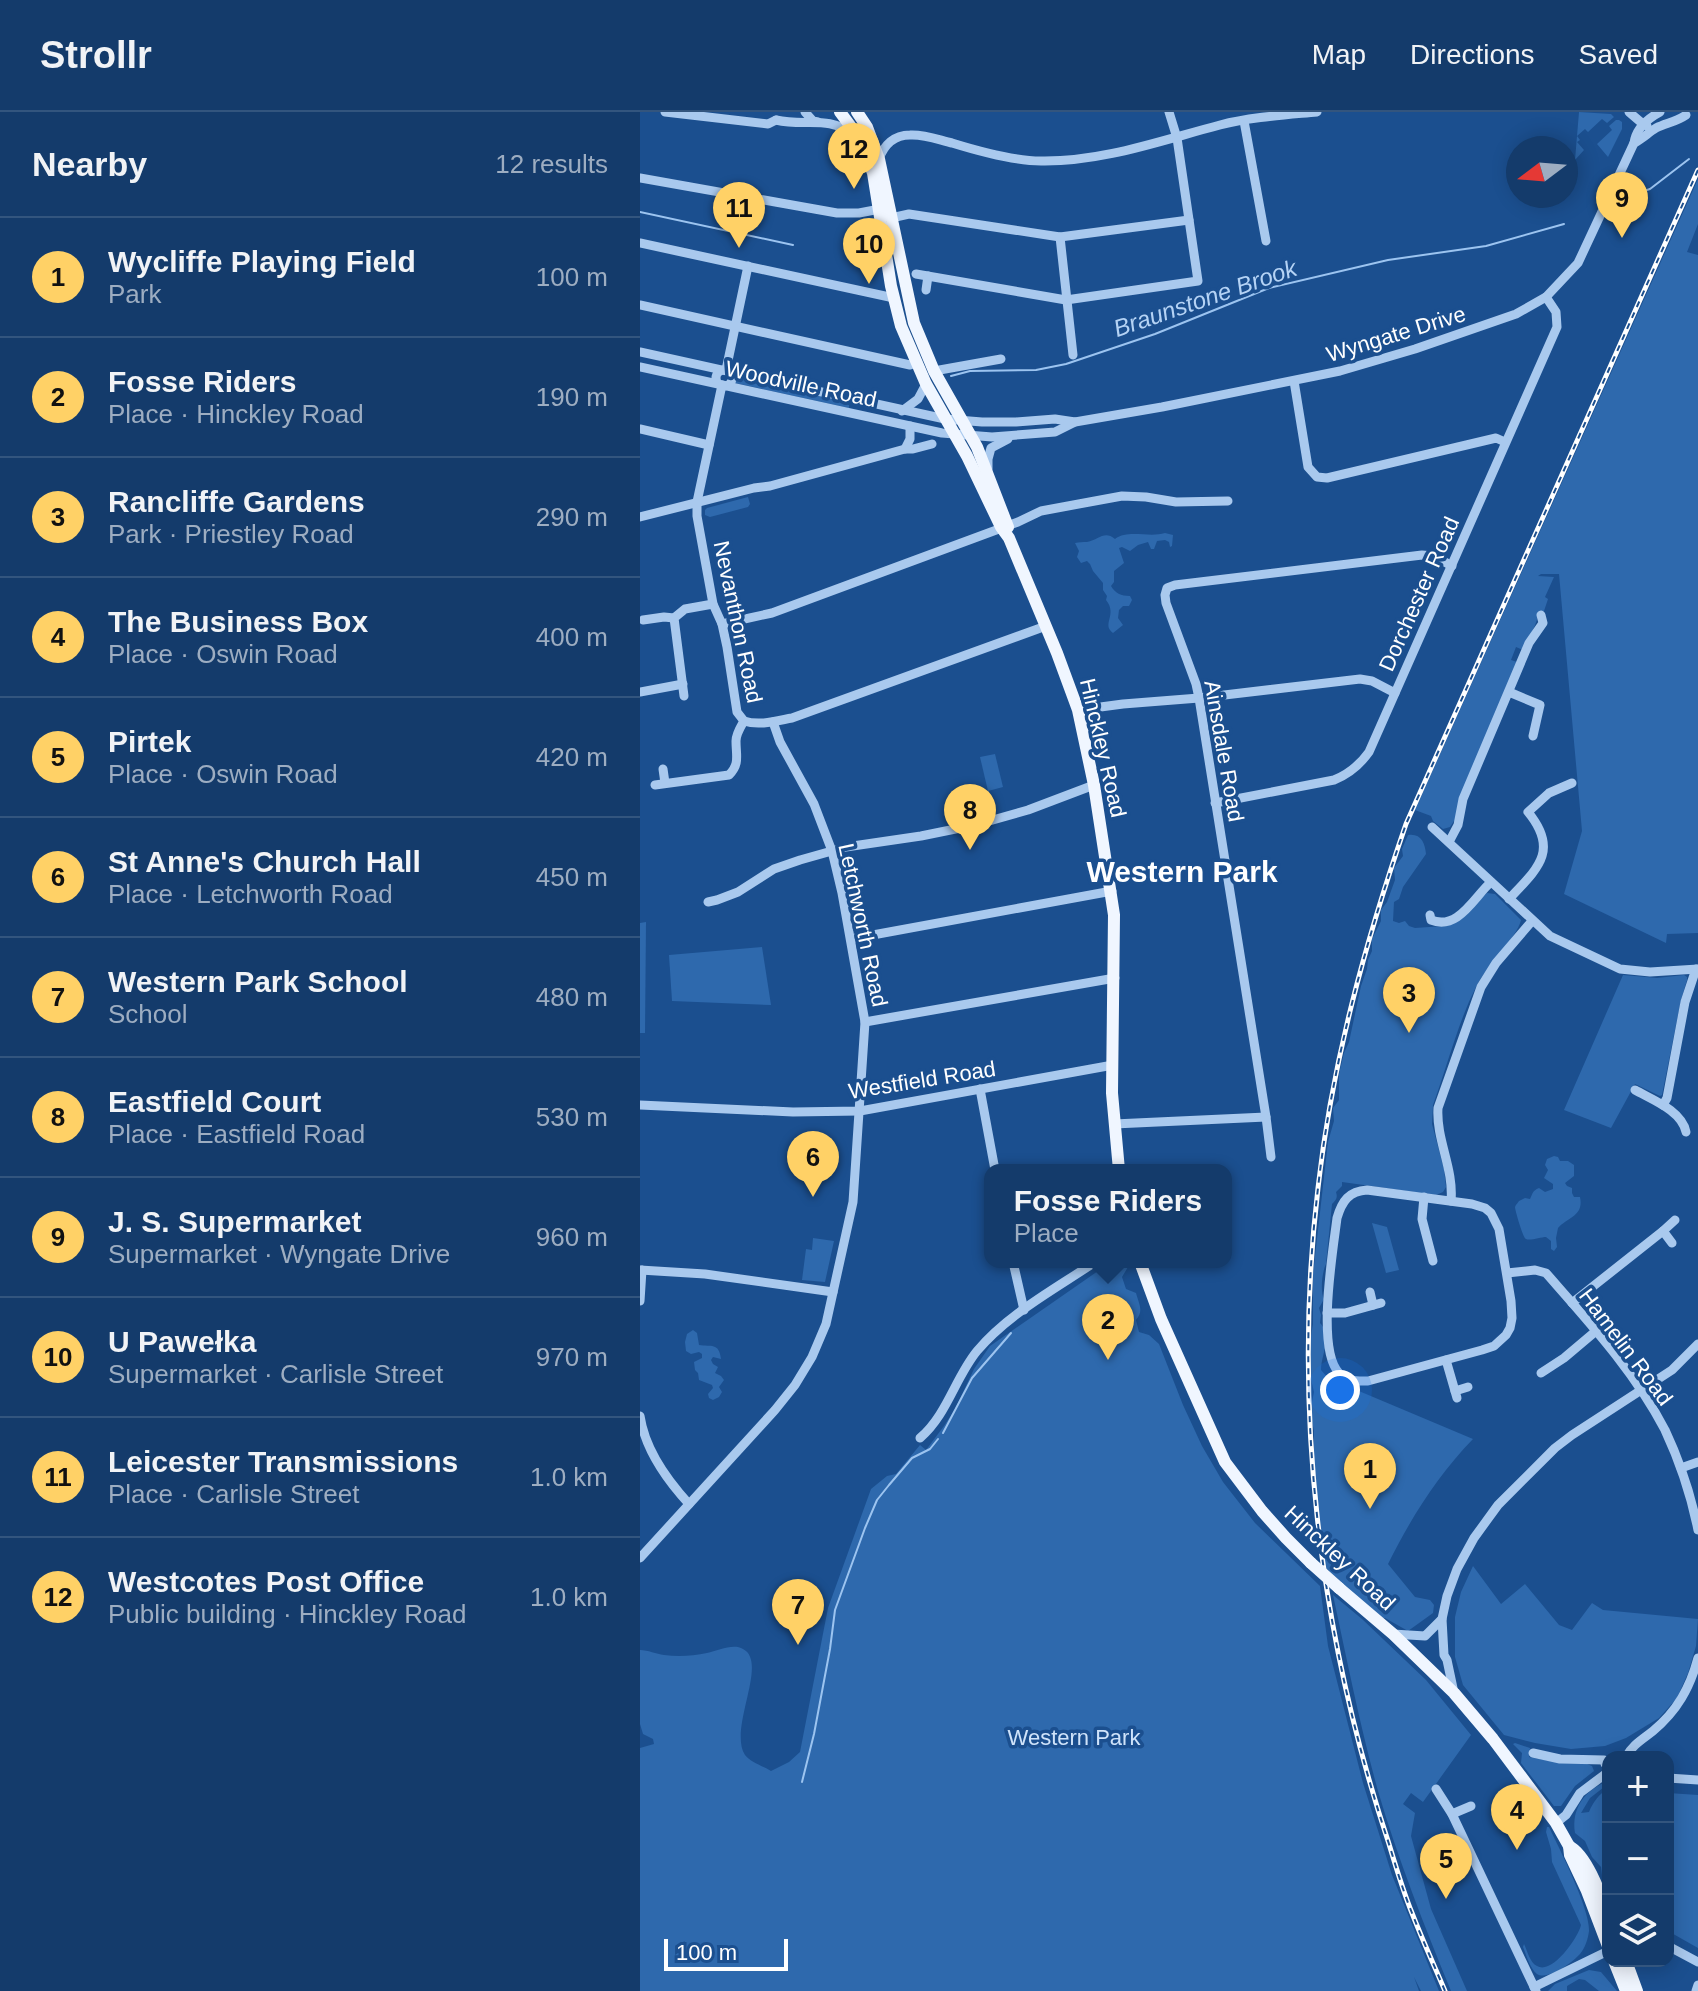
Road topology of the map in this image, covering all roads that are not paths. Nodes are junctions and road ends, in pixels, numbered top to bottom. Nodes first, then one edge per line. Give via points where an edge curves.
1 (665, 112) edge
2 (805, 112) edge
3 (840, 112) edge
4 (1169, 112) edge
5 (1317, 112) edge
6 (1629, 112) edge
7 (1660, 112) edge
8 (1683, 114) edge
9 (1267, 115) edge
10 (776, 116) edge
11 (1244, 116) edge
12 (1698, 117) edge
13 (861, 121) edge
14 (818, 122) junction
15 (1648, 123) edge
16 (1177, 138) junction
17 (879, 159) junction
18 (640, 178) edge
19 (886, 214) junction
20 (1189, 220) junction
21 (1060, 237) junction
22 (1266, 241) dead end
23 (640, 243) edge
24 (748, 266) junction
25 (916, 274) dead end
26 (928, 276) junction
27 (926, 290) dead end
28 (1546, 297) junction
29 (894, 298) junction
30 (1066, 300) junction
31 (640, 305) edge
32 (736, 325) junction
33 (640, 352) edge
34 (1073, 355) dead end
35 (1001, 359) dead end
36 (916, 363) junction
37 (640, 367) edge
38 (726, 370) junction
39 (934, 371) junction
40 (1294, 381) junction
41 (926, 384) junction
42 (722, 385) junction
43 (902, 411) junction
44 (945, 419) junction
45 (962, 421) junction
46 (1075, 422) junction
47 (910, 426) junction
48 (640, 429) edge
49 (954, 434) junction
50 (1019, 435) junction
51 (971, 436) junction
52 (1505, 442) junction
53 (932, 444) dead end
54 (709, 445) junction
55 (905, 449) junction
56 (989, 476) junction
57 (1228, 501) dead end
58 (697, 502) junction
59 (640, 517) edge
60 (1006, 530) junction
61 (1452, 566) junction
62 (713, 604) junction
63 (674, 618) junction
64 (1546, 621) dead end
65 (648, 622) dead end
66 (722, 624) junction
67 (1046, 626) junction
68 (683, 684) junction
69 (640, 692) edge
70 (1509, 692) junction
71 (1395, 693) junction
72 (684, 696) dead end
73 (1199, 698) junction
74 (1540, 705) junction
75 (1551, 705) dead end
76 (1078, 710) junction
77 (744, 721) junction
78 (773, 722) junction
79 (1533, 736) dead end
80 (663, 769) dead end
81 (1566, 782) dead end
82 (1094, 785) junction
83 (1215, 803) junction
84 (1432, 827) dead end
85 (1449, 842) junction
86 (832, 851) junction
87 (1491, 882) junction
88 (1112, 891) junction
89 (1509, 899) junction
90 (708, 902) dead end
91 (1428, 920) dead end
92 (1532, 921) junction
93 (851, 939) junction
94 (1697, 969) edge
95 (1115, 978) junction
96 (865, 1022) junction
97 (1113, 1065) junction
98 (980, 1089) junction
99 (1635, 1090) dead end
100 (640, 1105) edge
101 (1663, 1105) junction
102 (860, 1111) junction
103 (1266, 1117) junction
104 (1114, 1124) junction
105 (1686, 1132) dead end
106 (1271, 1157) dead end
107 (994, 1164) edge
108 (1118, 1164) edge
109 (1424, 1197) junction
110 (1451, 1201) junction
111 (1675, 1220) dead end
112 (1663, 1231) junction
113 (1672, 1243) dead end
114 (1433, 1261) dead end
115 (1014, 1268) edge
116 (1086, 1268) edge
117 (1142, 1268) edge
118 (641, 1270) edge
119 (1507, 1273) junction
120 (833, 1292) junction
121 (1370, 1292) dead end
122 (640, 1301) edge
123 (1572, 1303) junction
124 (1024, 1310) junction
125 (1327, 1313) junction
126 (1596, 1331) junction
127 (1698, 1344) edge
128 (1446, 1360) junction
129 (1541, 1373) dead end
130 (1468, 1387) dead end
131 (1642, 1391) junction
132 (640, 1416) edge
133 (920, 1438) dead end
134 (1698, 1462) edge
135 (1681, 1468) junction
136 (689, 1504) junction
137 (1698, 1530) edge
138 (640, 1558) edge
139 (1442, 1619) junction
140 (1393, 1634) junction
141 (1425, 1636) junction
142 (1415, 1655) junction
143 (1444, 1655) junction
144 (1698, 1658) edge
145 (1428, 1668) junction
146 (1696, 1677) edge
147 (1454, 1693) junction
148 (1629, 1751) edge
149 (1533, 1753) dead end
150 (1602, 1760) edge
151 (1602, 1772) edge
152 (1674, 1778) edge
153 (1698, 1780) edge
154 (1436, 1789) dead end
155 (1471, 1806) dead end
156 (1452, 1814) junction
157 (1556, 1823) junction
158 (1569, 1846) junction
159 (1602, 1901) edge
160 (1602, 1932) edge
161 (1674, 1949) edge
162 (1602, 1951) edge
163 (1698, 1962) edge
164 (1616, 1967) edge
165 (1628, 1967) edge
166 (1698, 1985) edge
167 (1535, 1989) edge
168 (1626, 1991) edge
169 (1637, 1991) edge
170 (1696, 1991) edge

1 - 10 street via 768,124
2 - 14 street
3 - 13 main road
4 - 16 street
5 - 9 street
6 - 15 street
7 - 15 street
8 - 12 street
8 - 15 street via 1678,121
9 - 11 street
10 - 14 street via 790,123
11 - 16 street
11 - 22 street
13 - 14 street via 848,130
13 - 17 main road, Hinckley Road
13 - 19 main road, Hinckley Road
15 - 28 street, Wyngate Drive via 1635,134 1578,263
16 - 17 street via 1040,162 910,135 894,139
16 - 20 street
17 - 19 main road, Hinckley Road
18 - 19 street via 837,213
19 - 21 street
19 - 29 main road, Hinckley Road
19 - 39 main road, Hinckley Road via 914,323
20 - 21 street
20 - 30 street via 1198,281
21 - 30 street
23 - 24 street
24 - 29 street
24 - 32 street
25 - 26 street
26 - 27 street
26 - 30 street
28 - 40 street, Wyngate Drive via 1516,314 1415,349
28 - 52 street, Dorchester Road via 1556,312 1557,327
29 - 36 main road, Hinckley Road
30 - 34 street
31 - 32 street
32 - 36 street
32 - 38 street
33 - 38 street, Woodville Road
35 - 39 street
36 - 41 main road, Hinckley Road
37 - 42 street, Woodville Road
38 - 42 street, Nevanthon Road via 716,376
38 - 43 street, Woodville Road
39 - 45 main road, Hinckley Road
40 - 46 street, Wyngate Drive
40 - 52 street via 1308,467 1317,477 1496,438
41 - 43 street, Woodville Road
41 - 44 main road, Hinckley Road
42 - 47 street, Woodville Road
42 - 54 street, Nevanthon Road
43 - 44 street, Woodville Road
44 - 45 street, Woodville Road
44 - 49 main road, Hinckley Road
45 - 46 street, Wyngate Drive
45 - 51 main road, Hinckley Road
46 - 50 street, Wyngate Drive via 1055,432
47 - 49 street, Woodville Road
47 - 55 street
48 - 54 street
49 - 51 street, Wyngate Drive
49 - 60 main road, Hinckley Road
50 - 51 street, Wyngate Drive
50 - 56 street via 991,448
51 - 56 main road, Hinckley Road
52 - 61 street, Dorchester Road
53 - 55 street
54 - 58 street, Nevanthon Road
55 - 58 street
56 - 60 main road, Hinckley Road
57 - 60 street via 1122,496 1041,511
58 - 59 street
58 - 62 street, Nevanthon Road
60 - 66 street via 772,613
60 - 67 main road, Hinckley Road
61 - 71 street, Dorchester Road
61 - 73 street, Ainsdale Road via 1422,555 1170,586 1166,603
62 - 63 street via 685,609
62 - 66 street, Nevanthon Road
63 - 65 street
63 - 68 street
64 - 70 street via 1529,643
66 - 77 street, Nevanthon Road via 737,712
67 - 76 main road, Hinckley Road
67 - 78 street
68 - 69 street
68 - 72 street
70 - 74 street
70 - 85 street
71 - 73 street via 1365,679
71 - 83 street, Dorchester Road via 1369,752 1347,775
73 - 76 street
73 - 83 street, Ainsdale Road
74 - 75 street
74 - 79 street
76 - 82 main road, Hinckley Road
77 - 78 street
77 - 80 street, Nevanthon Road via 736,739 735,770 729,775 660,784
78 - 86 street, Letchworth Road
81 - 89 street via 1524,809 1541,828 1543,850 1540,863
82 - 86 street via 975,825
82 - 88 main road, Hinckley Road
83 - 103 street, Ainsdale Road
84 - 85 street
85 - 87 street
86 - 90 street via 774,869 738,892
86 - 93 street, Letchworth Road
87 - 89 street
87 - 91 street via 1463,914 1442,922
88 - 93 street
88 - 95 main road, Hinckley Road
89 - 92 street
92 - 94 street via 1550,936 1620,969
92 - 110 street via 1481,987 1438,1108
93 - 96 street, Letchworth Road
94 - 101 street
95 - 96 street
95 - 97 main road, Hinckley Road
96 - 102 street, Letchworth Road
97 - 98 street, Westfield Road
97 - 104 main road, Hinckley Road
98 - 102 street, Westfield Road
98 - 107 street
99 - 101 street
100 - 102 street, Westfield Road
101 - 105 street
102 - 120 street, Letchworth Road via 853,1202
103 - 104 street
103 - 106 street, Ainsdale Road
104 - 108 main road, Hinckley Road
109 - 110 street
109 - 114 street via 1422,1219
109 - 125 street via 1367,1190 1347,1197 1337,1218
110 - 119 street via 1479,1205 1491,1213
111 - 112 street
112 - 113 street
112 - 123 street
115 - 124 street
116 - 124 street
117 - 140 main road, Hinckley Road, bridge via 1225,1462 1286,1538
118 - 120 street
118 - 122 street
119 - 123 street, Hamelin Road via 1546,1273
119 - 128 street via 1512,1318 1506,1335 1494,1346
120 - 136 street, Letchworth Road via 820,1340 795,1385
121 - 125 street via 1377,1304
123 - 126 street, Hamelin Road
124 - 133 street via 978,1350 932,1428
125 - 128 street via 1332,1364 1352,1381
126 - 129 street
126 - 131 street, Hamelin Road
127 - 131 street
128 - 130 street via 1456,1394
131 - 135 street, Hamelin Road
131 - 139 street via 1550,1452 1498,1505 1457,1569
132 - 136 street via 661,1469
134 - 135 street
135 - 137 street, Hamelin Road
136 - 138 street, Letchworth Road
139 - 141 street
139 - 143 street
140 - 141 street
140 - 142 main road, Hinckley Road
141 - 142 street via 1415,1645
142 - 145 main road, Hinckley Road
143 - 145 street
143 - 147 street
144 - 146 street
145 - 147 main road, Hinckley Road
146 - 148 street via 1673,1711
147 - 157 main road, Hinckley Road
149 - 150 street
151 - 157 street
152 - 153 street
154 - 156 street
155 - 156 street
156 - 167 street
157 - 158 main road, Hinckley Road
158 - 159 main road, Hinckley Road via 1577,1850
158 - 160 main road, Hinckley Road
161 - 163 street
162 - 167 street
164 - 168 main road
165 - 169 main road
166 - 170 street

